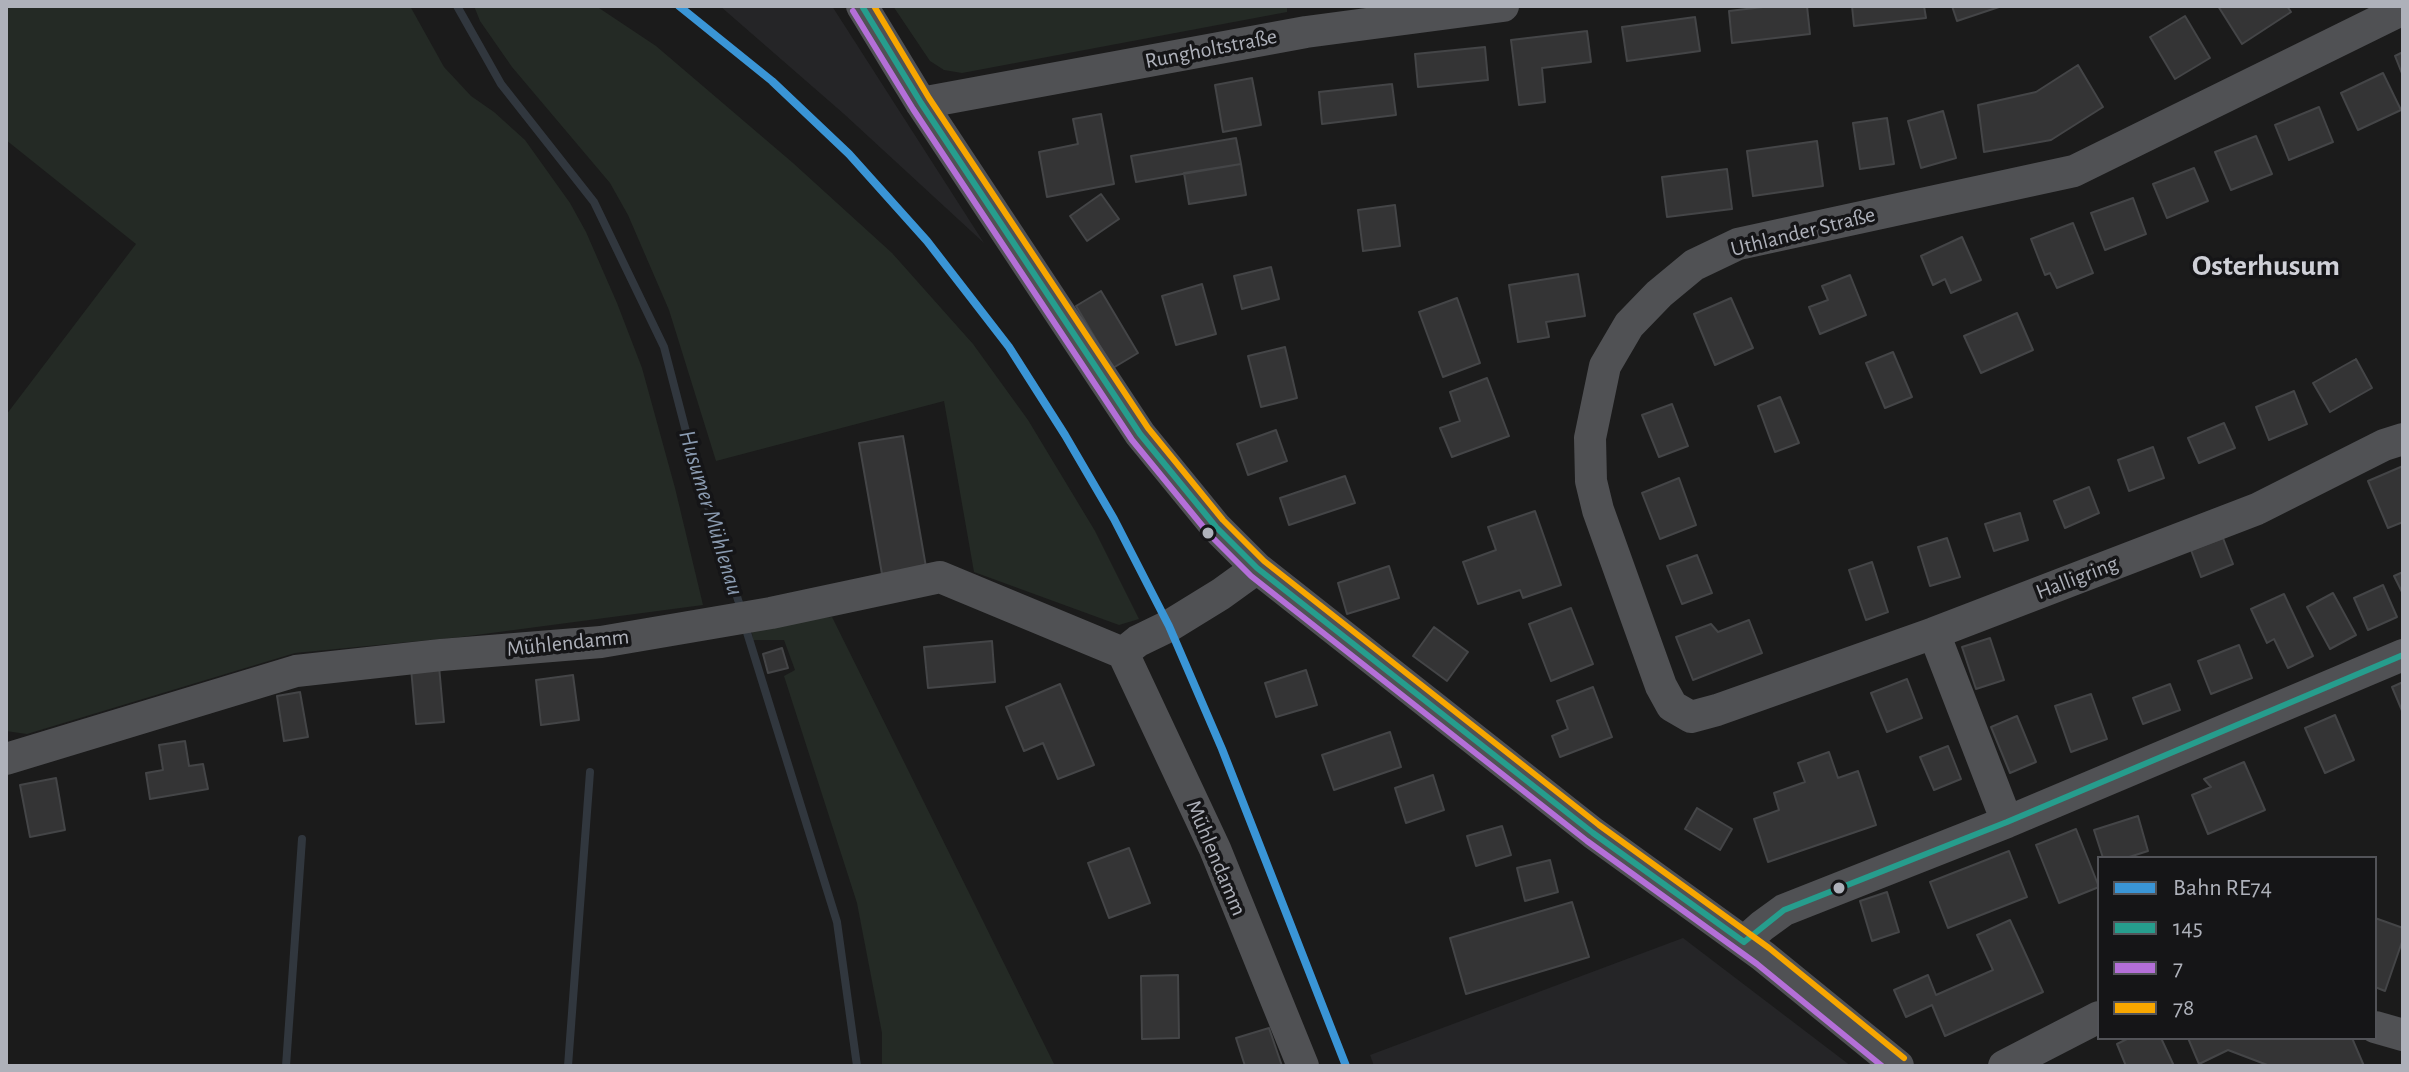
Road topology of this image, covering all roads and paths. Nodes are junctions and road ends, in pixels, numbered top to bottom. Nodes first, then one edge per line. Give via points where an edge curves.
1 (862, 6) edge
2 (1503, 6) edge
3 (2403, 9) edge
4 (921, 103) junction
5 (2403, 439) edge
6 (1257, 568) junction
7 (1934, 633) junction
8 (1123, 653) junction
9 (2403, 655) edge
10 (8, 757) edge
11 (2007, 822) junction
12 (1744, 942) junction
13 (2097, 1018) edge
14 (2377, 1028) edge
15 (2403, 1035) edge
16 (1303, 1066) edge
17 (1898, 1066) edge
18 (2004, 1066) edge

1 - 4 street
2 - 4 street, Rungholtstraße via 1306,32
3 - 7 street, Uthlander Straße via 2074,171 1738,244 1694,265 1629,325 1605,366 1590,438 1591,481 1672,706 1691,717 1717,710
4 - 6 street via 1140,434
5 - 7 street, Halligring via 2257,509
6 - 8 street
6 - 12 street via 1593,833
7 - 11 street
8 - 10 street, Mühlendamm via 940,577 601,642 296,671
8 - 16 street, Mühlendamm via 1215,849
9 - 11 street
11 - 12 street via 1784,910
12 - 17 street
13 - 18 street
14 - 15 street

